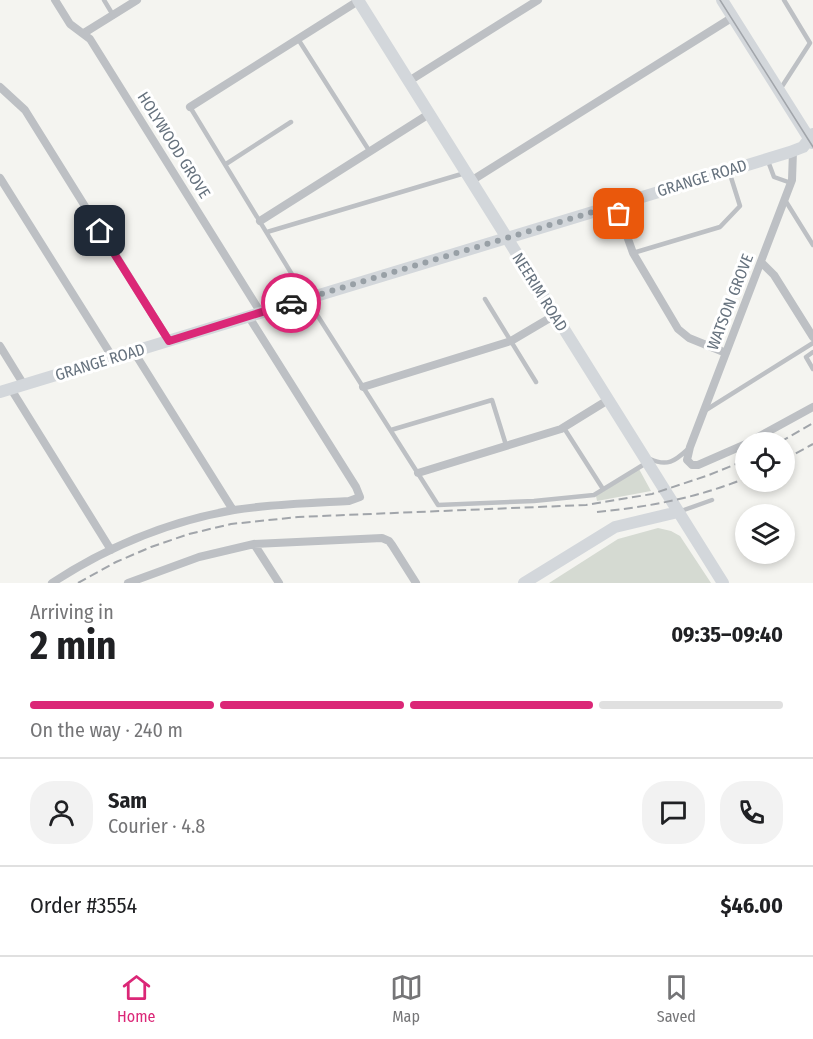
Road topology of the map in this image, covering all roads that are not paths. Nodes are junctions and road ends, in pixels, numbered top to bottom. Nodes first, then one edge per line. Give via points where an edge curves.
1 (55, 0) edge
2 (104, 0) edge
3 (137, 0) edge
4 (358, 0) edge
5 (538, 0) edge
6 (722, 0) edge
7 (784, 0) edge
8 (113, 15) junction
9 (733, 17) junction
10 (84, 33) junction
11 (298, 39) junction
12 (409, 81) junction
13 (0, 87) edge
14 (780, 91) junction
15 (190, 107) joint
16 (429, 114) junction
17 (291, 122) dead end
18 (812, 139) edge
19 (793, 151) junction
20 (370, 152) junction
21 (767, 159) junction
22 (226, 164) junction
23 (729, 170) junction
24 (469, 177) junction
25 (0, 178) edge
26 (791, 183) junction
27 (785, 200) junction
28 (616, 205) junction
29 (260, 221) junction
30 (267, 232) junction
31 (507, 238) junction
32 (813, 245) edge
33 (633, 253) junction
34 (761, 262) junction
35 (307, 299) junction
36 (485, 299) dead end
37 (255, 315) junction
38 (555, 315) junction
39 (813, 337) edge
40 (169, 341) junction
41 (511, 341) junction
42 (813, 343) edge
43 (0, 346) edge
44 (134, 352) junction
45 (813, 352) edge
46 (726, 353) junction
47 (112, 358) junction
48 (813, 369) edge
49 (536, 382) dead end
50 (24, 385) junction
51 (363, 387) junction
52 (6, 391) edge
53 (608, 400) junction
54 (813, 407) edge
55 (704, 411) junction
56 (564, 428) junction
57 (391, 430) junction
58 (767, 432) edge
59 (507, 445) junction
60 (690, 447) junction
61 (735, 448) edge
62 (643, 460) junction
63 (418, 473) junction
64 (603, 489) junction
65 (712, 500) dead end
66 (676, 508) junction
67 (233, 510) junction
68 (254, 544) junction
69 (111, 550) junction
70 (52, 583) edge
71 (131, 583) edge
72 (279, 583) edge
73 (416, 583) edge
74 (524, 583) edge
75 (723, 583) edge

1 - 10 street, HOLYWOOD GROVE via 70,24
2 - 8 lane
3 - 8 street
4 - 11 street
4 - 12 main road, NEERIM ROAD
5 - 12 street
6 - 9 main road
7 - 14 lane via 810,43
8 - 10 street
9 - 14 main road
9 - 24 street
10 - 37 street, HOLYWOOD GROVE
11 - 15 street
11 - 20 lane
12 - 16 main road, NEERIM ROAD
13 - 40 street via 25,110
14 - 18 main road
15 - 22 lane
16 - 20 street
16 - 24 main road, NEERIM ROAD
17 - 22 lane
18 - 19 main road, GRANGE ROAD
19 - 21 main road, GRANGE ROAD
19 - 26 street, WATSON GROVE
20 - 29 street
21 - 23 main road, GRANGE ROAD
21 - 26 lane via 774,177
22 - 29 lane
23 - 28 main road, GRANGE ROAD
23 - 33 lane via 740,206 720,227
24 - 30 lane
24 - 31 main road, NEERIM ROAD
25 - 47 street
26 - 27 street, WATSON GROVE
27 - 32 lane
27 - 34 street, WATSON GROVE
28 - 31 main road, GRANGE ROAD
28 - 33 street
29 - 30 lane
30 - 35 lane
31 - 35 main road, GRANGE ROAD
31 - 38 main road, NEERIM ROAD
33 - 46 street via 678,329 689,338
34 - 39 street via 774,275
34 - 46 street, WATSON GROVE
35 - 37 main road, GRANGE ROAD
35 - 51 lane
36 - 41 lane
37 - 40 main road, GRANGE ROAD
37 - 67 street, HOLYWOOD GROVE via 360,498
38 - 41 street
38 - 53 main road, NEERIM ROAD
40 - 44 main road, GRANGE ROAD
41 - 49 lane
41 - 51 street
42 - 55 lane
43 - 50 street
44 - 47 main road, GRANGE ROAD
44 - 67 street
45 - 48 lane via 806,357
46 - 55 street, WATSON GROVE
47 - 50 main road, GRANGE ROAD
50 - 52 main road, GRANGE ROAD
51 - 57 lane
52 - 69 street
53 - 56 street
53 - 62 main road, NEERIM ROAD
54 - 58 street
55 - 60 street, WATSON GROVE
56 - 59 street
56 - 64 lane
57 - 59 lane via 492,399
57 - 63 lane
59 - 63 street
60 - 61 street, WATSON GROVE via 688,461 692,465
60 - 62 lane via 666,464
62 - 64 lane
62 - 66 main road, NEERIM ROAD
63 - 64 lane via 438,505 534,501 594,495
65 - 66 lane
66 - 74 main road via 615,527
66 - 75 main road, NEERIM ROAD
67 - 69 street via 170,527
68 - 71 street via 199,557
68 - 72 street
68 - 73 street via 386,539
69 - 70 street

